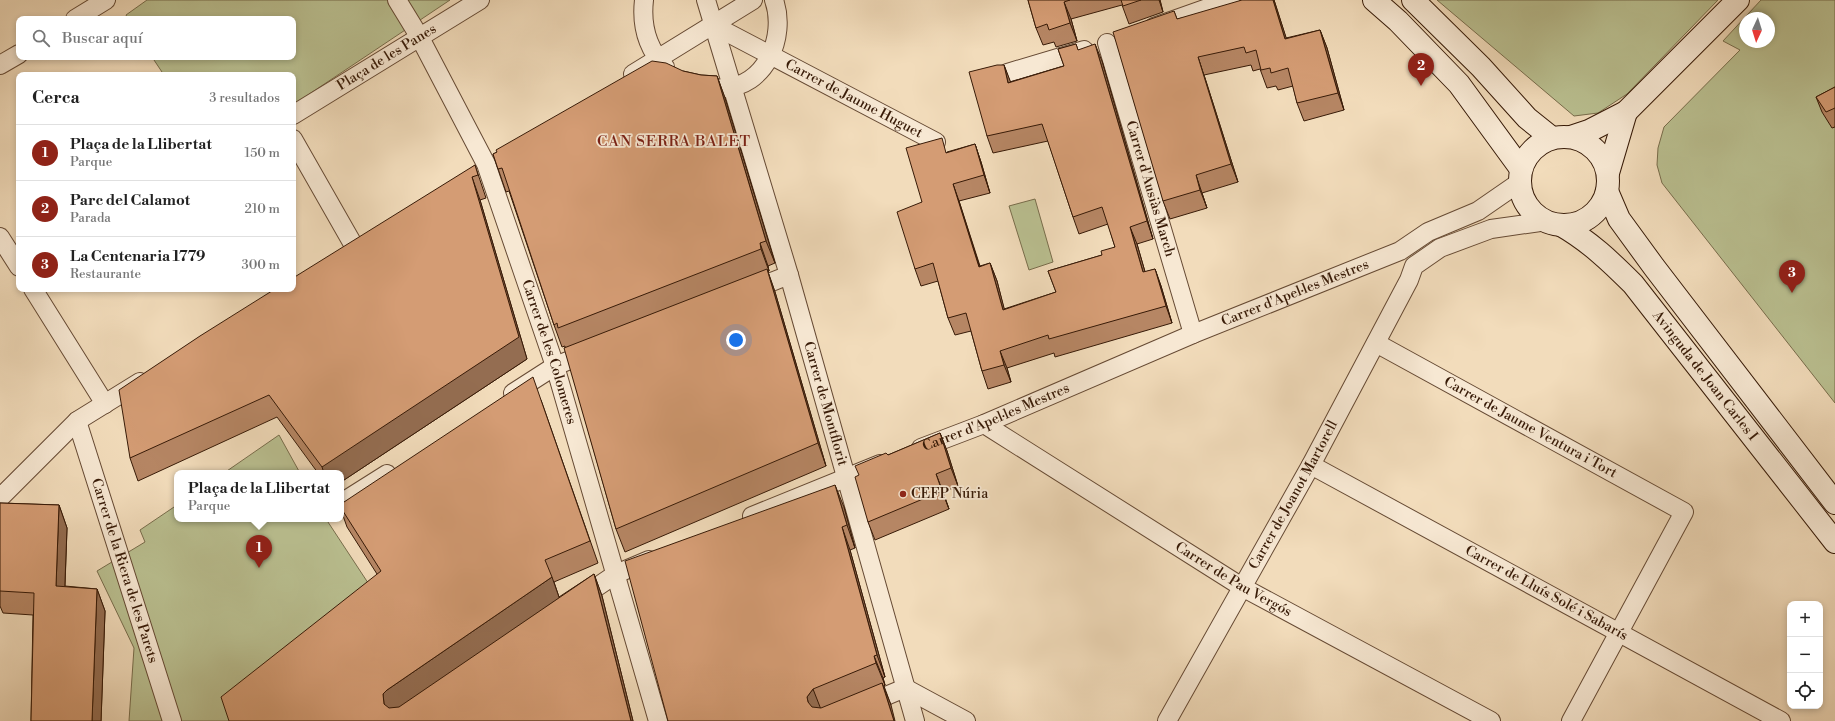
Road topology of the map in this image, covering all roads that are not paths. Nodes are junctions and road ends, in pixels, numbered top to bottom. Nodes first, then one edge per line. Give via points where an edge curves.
1 (106, 0) edge
2 (397, 0) edge
3 (480, 0) edge
4 (644, 0) edge
5 (706, 0) edge
6 (753, 0) edge
7 (774, 0) edge
8 (1230, 0) edge
9 (1374, 0) edge
10 (1413, 0) edge
11 (1738, 0) edge
12 (80, 16) edge
13 (713, 25) junction
14 (419, 36) junction
15 (1121, 38) junction
16 (772, 55) junction
17 (16, 56) edge
18 (658, 59) junction
19 (0, 65) edge
20 (1007, 74) edge
21 (680, 76) edge
22 (618, 83) edge
23 (705, 86) edge
24 (732, 88) junction
25 (1626, 112) junction
26 (296, 113) edge
27 (1562, 137) junction
28 (936, 142) edge
29 (296, 144) edge
30 (493, 160) junction
31 (469, 175) edge
32 (1520, 175) junction
33 (1608, 182) junction
34 (1554, 223) junction
35 (0, 237) edge
36 (355, 246) edge
37 (1400, 251) junction
38 (16, 262) edge
39 (1414, 266) junction
40 (789, 275) junction
41 (34, 292) edge
42 (737, 295) edge
43 (1193, 334) junction
44 (1376, 343) junction
45 (606, 346) edge
46 (555, 366) junction
47 (152, 374) edge
48 (497, 403) edge
49 (105, 404) junction
50 (77, 421) junction
51 (984, 424) junction
52 (400, 466) edge
53 (1311, 466) junction
54 (846, 477) junction
55 (0, 498) edge
56 (344, 501) edge
57 (1835, 503) edge
58 (736, 523) edge
59 (1835, 542) edge
60 (664, 553) edge
61 (616, 574) junction
62 (1242, 587) junction
63 (567, 607) edge
64 (1618, 632) junction
65 (906, 688) junction
66 (172, 721) edge
67 (658, 721) edge
68 (826, 721) edge
69 (915, 721) edge
70 (966, 721) edge
71 (1167, 721) edge
72 (1492, 721) edge
73 (1571, 721) edge
74 (1781, 721) edge

1 - 12 street
2 - 14 street, Carrer de les Colomeres
3 - 14 street, Plaça de les Panes
4 - 18 street via 643,24 648,43
5 - 13 street, Carrer de Montflorit
6 - 13 street
7 - 16 street via 778,20
8 - 15 street
9 - 32 main road via 1459,84
10 - 27 main road via 1481,67 1527,118
11 - 25 main road
13 - 16 street, Carrer de Jaume Huguet
13 - 18 street
13 - 24 street, Carrer de Montflorit
14 - 26 street, Plaça de les Panes
14 - 30 street, Carrer de les Colomeres
15 - 20 street
15 - 43 street, Carrer d'Ausiàs March
16 - 24 street via 749,80
16 - 28 street, Carrer de Jaume Huguet
17 - 19 street
18 - 21 street
18 - 22 street
23 - 24 street
24 - 40 street, Carrer de Montflorit
25 - 27 main road via 1589,131
25 - 33 main road
27 - 32 main road via 1536,146 1527,156
27 - 33 main road via 1587,142 1595,149 1602,158
29 - 36 street
30 - 31 street
30 - 46 street, Carrer de les Colomeres
32 - 34 main road via 1521,193 1526,203 1537,216
32 - 37 street, Carrer d'Apel·les Mestres via 1478,211 1428,232
33 - 34 main road via 1601,205 1590,216 1576,223
33 - 57 main road, Avinguda de Joan Carles I via 1619,219
34 - 39 street via 1492,229 1440,248
34 - 59 main road, Avinguda de Joan Carles I via 1580,235 1634,284
35 - 38 street
37 - 39 street
37 - 43 street, Carrer d'Apel·les Mestres
39 - 44 street, Carrer de Joanot Martorell
40 - 42 street
40 - 54 street, Carrer de Montflorit
41 - 49 street
43 - 51 street, Carrer d'Apel·les Mestres
44 - 53 street, Carrer de Joanot Martorell
44 - 64 street, Carrer de Jaume Ventura i Tort via 1684,512
45 - 46 street
46 - 48 street
46 - 61 street, Carrer de les Colomeres
47 - 49 street
49 - 50 street
50 - 55 street
50 - 66 street, Carrer de la Riera de les Parets
51 - 54 street, Carrer d'Apel·les Mestres
51 - 62 street, Carrer de Pau Vergós
52 - 56 street
53 - 62 street, Carrer de Joanot Martorell
53 - 64 street, Carrer de Lluís Solé i Sabarís
54 - 58 street, Carrer d'Apel·les Mestres
54 - 65 street, Carrer de Montflorit
60 - 61 street
61 - 63 street
61 - 67 street, Carrer de les Colomeres
62 - 71 street, Carrer de Joanot Martorell
62 - 72 street, Carrer de Pau Vergós
64 - 73 street
64 - 74 street, Carrer de Lluís Solé i Sabarís
65 - 68 street
65 - 69 street, Carrer de Montflorit
65 - 70 street

